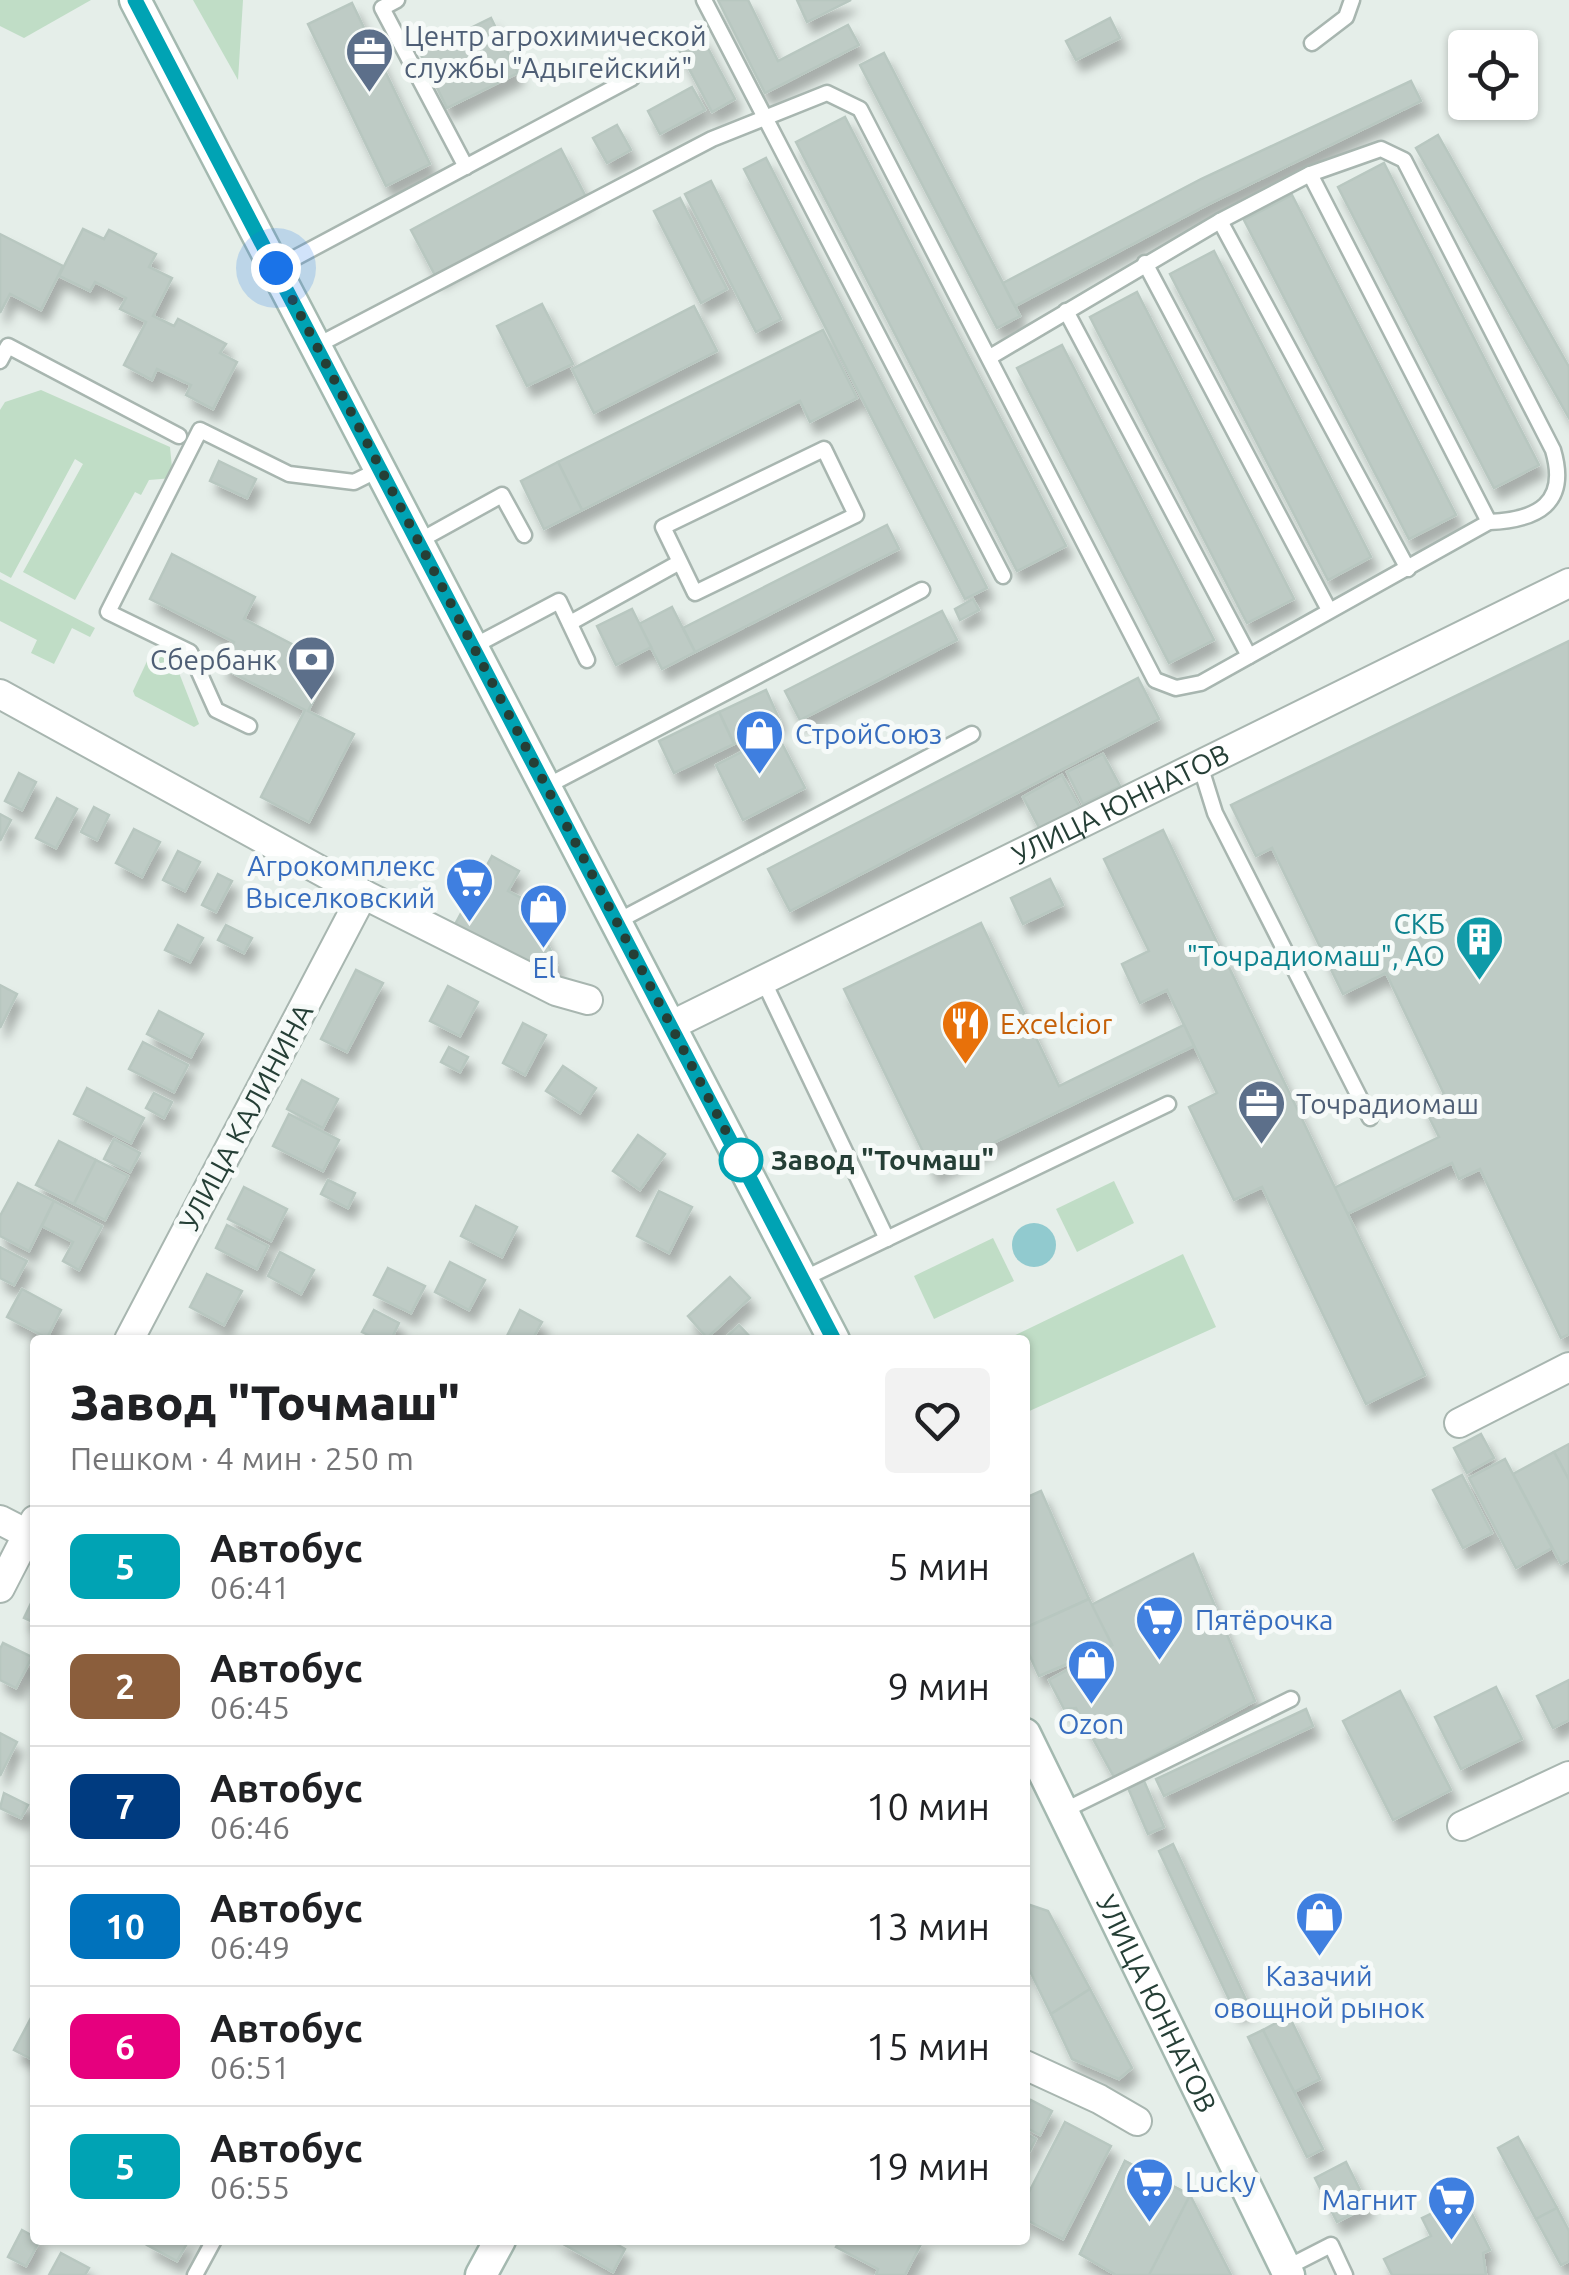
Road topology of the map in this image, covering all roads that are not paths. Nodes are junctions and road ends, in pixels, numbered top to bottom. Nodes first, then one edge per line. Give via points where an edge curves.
1 (135, 0) edge
2 (397, 0) edge
3 (704, 0) edge
4 (1352, 0) edge
5 (1312, 44) dead end
6 (632, 78) dead end
7 (766, 117) junction
8 (466, 167) junction
9 (1310, 174) junction
10 (1220, 220) junction
11 (1145, 263) junction
12 (276, 268) junction
13 (1066, 311) junction
14 (316, 346) junction
15 (990, 357) junction
16 (0, 361) edge
17 (178, 436) dead end
18 (381, 468) junction
19 (1489, 522) junction
20 (524, 535) dead end
21 (419, 541) junction
22 (680, 562) junction
23 (1408, 569) junction
24 (1004, 576) dead end
25 (1569, 583) edge
26 (922, 590) dead end
27 (1328, 610) junction
28 (570, 623) junction
29 (474, 646) junction
30 (1249, 656) junction
31 (587, 660) dead end
32 (0, 694) edge
33 (249, 726) dead end
34 (972, 734) dead end
35 (1200, 765) junction
36 (547, 786) junction
37 (363, 894) junction
38 (618, 921) junction
39 (763, 980) junction
40 (588, 1000) dead end
41 (672, 1025) junction
42 (1168, 1104) dead end
43 (1370, 1118) dead end
44 (887, 1239) junction
45 (803, 1279) junction
46 (132, 1335) edge
47 (831, 1335) edge
48 (1569, 1367) edge
49 (1459, 1423) dead end
50 (0, 1520) edge
51 (30, 1530) edge
52 (30, 1535) edge
53 (0, 1588) edge
54 (1291, 1700) dead end
55 (1030, 1748) edge
56 (1569, 1776) edge
57 (1062, 1811) junction
58 (1462, 1826) dead end
59 (1030, 2066) edge
60 (1137, 2121) dead end
61 (211, 2245) edge
62 (497, 2245) edge
63 (1287, 2271) edge
64 (195, 2275) edge
65 (480, 2275) edge
66 (1346, 2275) edge

1 - 12 main road
2 - 8 lane via 382,8
3 - 7 lane
4 - 5 lane via 1346,17
6 - 8 lane
7 - 14 lane
7 - 15 lane via 827,93 860,109
7 - 24 lane
8 - 12 lane
9 - 10 lane
9 - 19 lane
9 - 19 lane via 1381,149 1404,160 1560,472 1558,492 1544,507 1520,520
10 - 11 lane
10 - 23 lane
11 - 13 lane
11 - 27 lane
12 - 14 main road
13 - 15 lane
13 - 30 lane
14 - 18 main road
15 - 30 lane via 1155,680 1176,688 1201,683
16 - 17 lane via 8,346
18 - 21 main road
18 - 33 lane via 354,482 289,474 200,430 108,612 190,652 216,710
19 - 23 lane
20 - 21 lane via 502,495
21 - 29 main road
22 - 22 lane via 695,593 856,514 824,448 664,527
22 - 28 lane
23 - 27 lane
25 - 35 street, УЛИЦА ЮННАТОВ
26 - 36 lane
27 - 30 lane
28 - 29 lane via 559,600
28 - 31 lane
29 - 36 main road
32 - 37 street
34 - 38 lane
35 - 39 street, УЛИЦА ЮННАТОВ
35 - 43 lane via 1215,813
36 - 38 main road
37 - 40 street
37 - 46 street, УЛИЦА КАЛИНИНА
38 - 41 main road
39 - 41 street, УЛИЦА ЮННАТОВ
39 - 44 lane
41 - 45 main road
42 - 44 lane
44 - 45 lane
45 - 47 main road
48 - 49 street
50 - 51 street
52 - 53 street
54 - 57 lane
55 - 57 main road, УЛИЦА ЮННАТОВ
56 - 58 street
57 - 63 main road, УЛИЦА ЮННАТОВ
59 - 60 street
61 - 64 lane
62 - 65 main road
63 - 66 lane via 1331,2245

